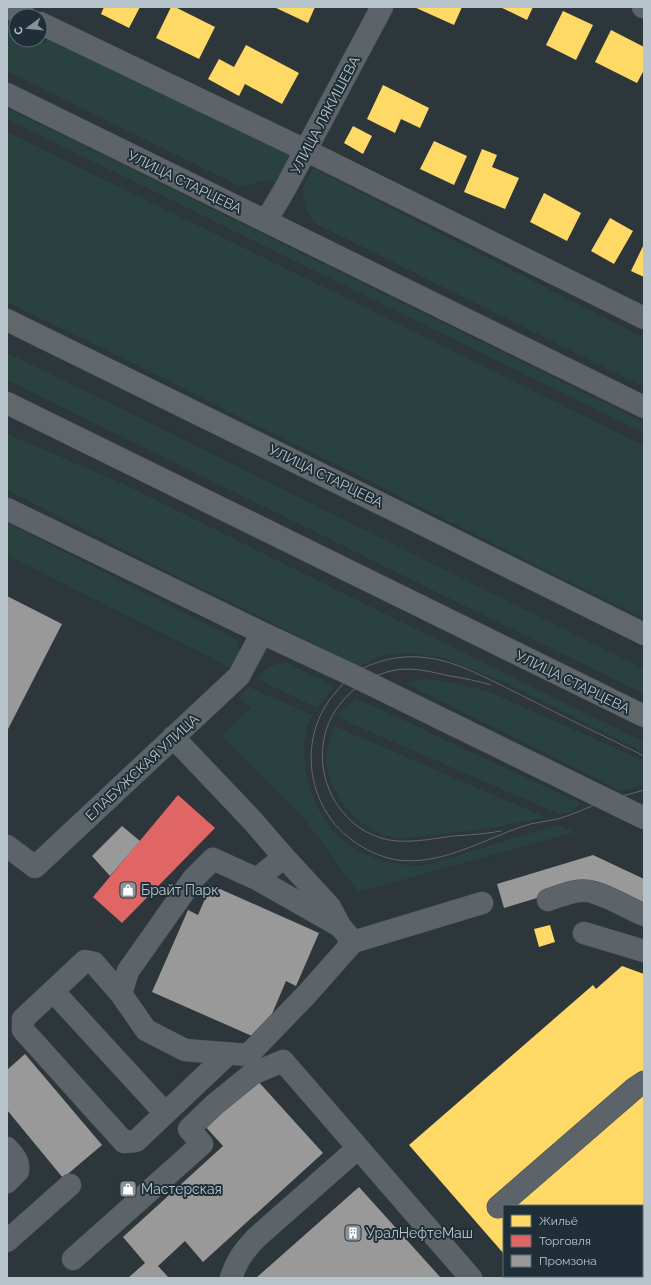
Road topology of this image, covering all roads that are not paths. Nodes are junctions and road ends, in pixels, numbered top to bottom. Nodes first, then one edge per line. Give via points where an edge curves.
1 (382, 7) edge
2 (48, 27) edge
3 (7, 94) edge
4 (305, 150) junction
5 (266, 221) junction
6 (644, 318) edge
7 (7, 320) edge
8 (7, 403) edge
9 (644, 407) edge
10 (7, 509) edge
11 (262, 633) junction
12 (644, 634) edge
13 (644, 716) edge
14 (173, 737) junction
15 (644, 818) edge
16 (7, 846) edge
17 (284, 857) junction
18 (257, 879) junction
19 (548, 900) dead end
20 (482, 903) dead end
21 (644, 915) edge
22 (584, 933) dead end
23 (346, 934) junction
24 (644, 951) edge
25 (53, 991) junction
26 (121, 994) junction
27 (228, 1054) junction
28 (644, 1082) edge
29 (165, 1113) junction
30 (7, 1148) edge
31 (358, 1148) junction
32 (7, 1182) edge
33 (70, 1185) dead end
34 (498, 1207) dead end
35 (7, 1241) edge
36 (73, 1259) dead end
37 (231, 1278) edge
38 (471, 1278) edge

1 - 4 street, УЛИЦА ЛЯКИШЕВА
2 - 4 street
3 - 5 street, УЛИЦА СТАРЦЕВА
4 - 5 street, УЛИЦА ЛЯКИШЕВА
4 - 6 street
5 - 9 street, УЛИЦА СТАРЦЕВА
7 - 12 main road, УЛИЦА СТАРЦЕВА
8 - 13 main road, УЛИЦА СТАРЦЕВА
10 - 11 street
11 - 14 street, ЕЛАБУЖСКАЯ УЛИЦА via 239,676
11 - 15 street
14 - 16 street, ЕЛАБУЖСКАЯ УЛИЦА via 36,867
14 - 17 street
17 - 18 street
17 - 23 street via 330,908
18 - 23 street
18 - 26 street via 213,858 193,879 128,971
19 - 21 street via 573,892 587,891
20 - 23 street
22 - 24 street
23 - 27 street via 307,994 248,1056
25 - 26 street via 85,961 94,963
25 - 29 street
25 - 29 street via 22,1019 23,1030 124,1142 136,1141
26 - 27 street via 146,1030 185,1050
27 - 29 street
28 - 34 street
30 - 32 street via 18,1164 18,1171
31 - 36 street via 283,1061 252,1074 214,1105 189,1129 202,1144
31 - 37 street via 256,1238 242,1253
31 - 38 street
33 - 35 street

